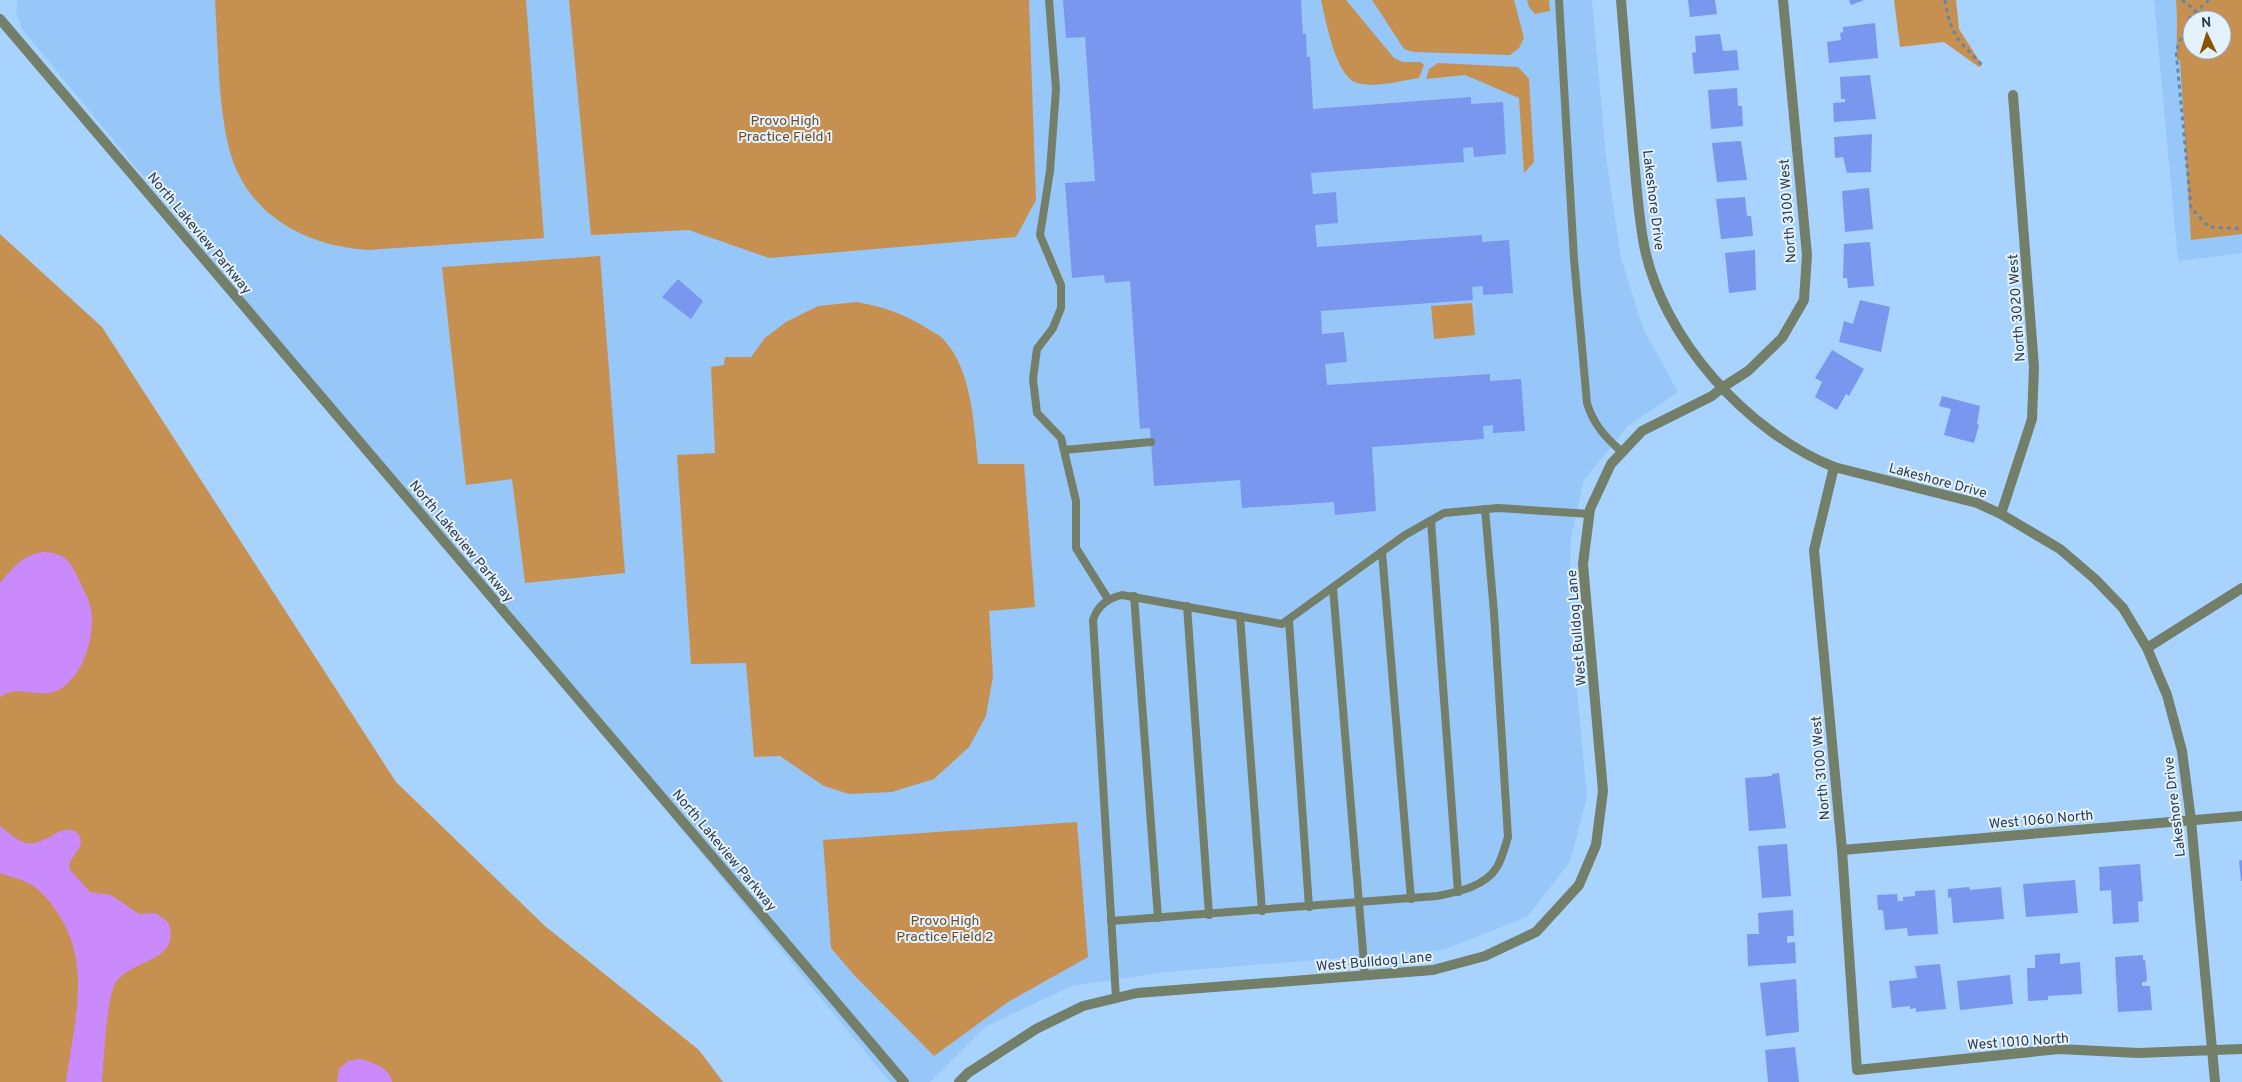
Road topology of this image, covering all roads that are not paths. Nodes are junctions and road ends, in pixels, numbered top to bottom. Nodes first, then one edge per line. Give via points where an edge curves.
1 (1050, 0) edge
2 (1559, 0) edge
3 (1621, 0) edge
4 (1783, 0) edge
5 (0, 19) edge
6 (2013, 95) dead end
7 (1722, 387) junction
8 (1151, 442) dead end
9 (1064, 450) junction
10 (1622, 452) junction
11 (1834, 467) junction
12 (1484, 509) junction
13 (1590, 514) junction
14 (2001, 514) junction
15 (1431, 520) junction
16 (1382, 552) junction
17 (1334, 588) junction
18 (2242, 588) edge
19 (1134, 596) junction
20 (1108, 599) junction
21 (1187, 606) junction
22 (1240, 616) junction
23 (1289, 620) junction
24 (2146, 648) junction
25 (2242, 816) edge
26 (2191, 820) junction
27 (1842, 850) junction
28 (1458, 892) junction
29 (1411, 899) junction
30 (1360, 903) junction
31 (1309, 907) junction
32 (1262, 911) junction
33 (1209, 914) junction
34 (1158, 918) junction
35 (1111, 921) junction
36 (1365, 976) junction
37 (1116, 998) junction
38 (2242, 1049) edge
39 (2212, 1051) junction
40 (1857, 1070) joint
41 (904, 1082) edge
42 (959, 1082) edge
43 (2215, 1082) edge

1 - 9 lane via 1056,89 1050,171 1040,235 1061,285 1061,308 1053,328 1037,349 1033,379 1037,413 1061,438
2 - 10 lane via 1574,259 1587,403 1604,436
3 - 7 street, Lakeshore Drive via 1644,246 1663,303 1691,349
4 - 7 street, North 3100 West via 1807,255 1804,300 1782,338 1748,371
5 - 41 street, North Lakeview Parkway
6 - 14 street, North 3020 West via 2034,367 2032,419
7 - 10 street, West Bulldog Lane via 1712,396 1642,430
7 - 11 street, Lakeshore Drive via 1744,411 1812,458
8 - 9 lane
9 - 20 lane via 1076,501 1076,548
10 - 13 street, West Bulldog Lane via 1612,464
11 - 14 street, Lakeshore Drive via 1977,503
11 - 27 street, North 3100 West via 1814,550
12 - 13 lane
12 - 15 lane via 1444,512
12 - 28 lane via 1508,837 1498,867 1482,881
13 - 36 street, West Bulldog Lane via 1583,564 1604,791 1596,845 1579,885 1536,932 1485,956 1433,970
14 - 24 street, Lakeshore Drive via 2060,549 2095,579 2124,608
15 - 16 lane
15 - 28 lane
16 - 17 lane
16 - 29 lane
17 - 23 lane
17 - 30 lane
18 - 24 street
19 - 20 lane
19 - 21 lane
19 - 34 lane
20 - 35 lane via 1096,610 1093,620
21 - 22 lane
21 - 33 lane
22 - 23 lane via 1282,624
22 - 32 lane
23 - 31 lane
24 - 26 street, Lakeshore Drive via 2167,695 2182,751
25 - 26 street, West 1060 North
26 - 27 street, West 1060 North
26 - 39 street, Lakeshore Drive
27 - 40 street, North 3100 West
28 - 29 lane
29 - 30 lane
30 - 31 lane
30 - 36 lane
31 - 32 lane
32 - 33 lane
33 - 34 lane
34 - 35 lane
35 - 37 lane
36 - 37 street, West Bulldog Lane via 1137,993
37 - 42 street, West Bulldog Lane via 1083,1006 1036,1029
38 - 39 street, West 1010 North
39 - 40 street, West 1010 North via 2138,1053 2059,1049
39 - 43 street, Lakeshore Drive

